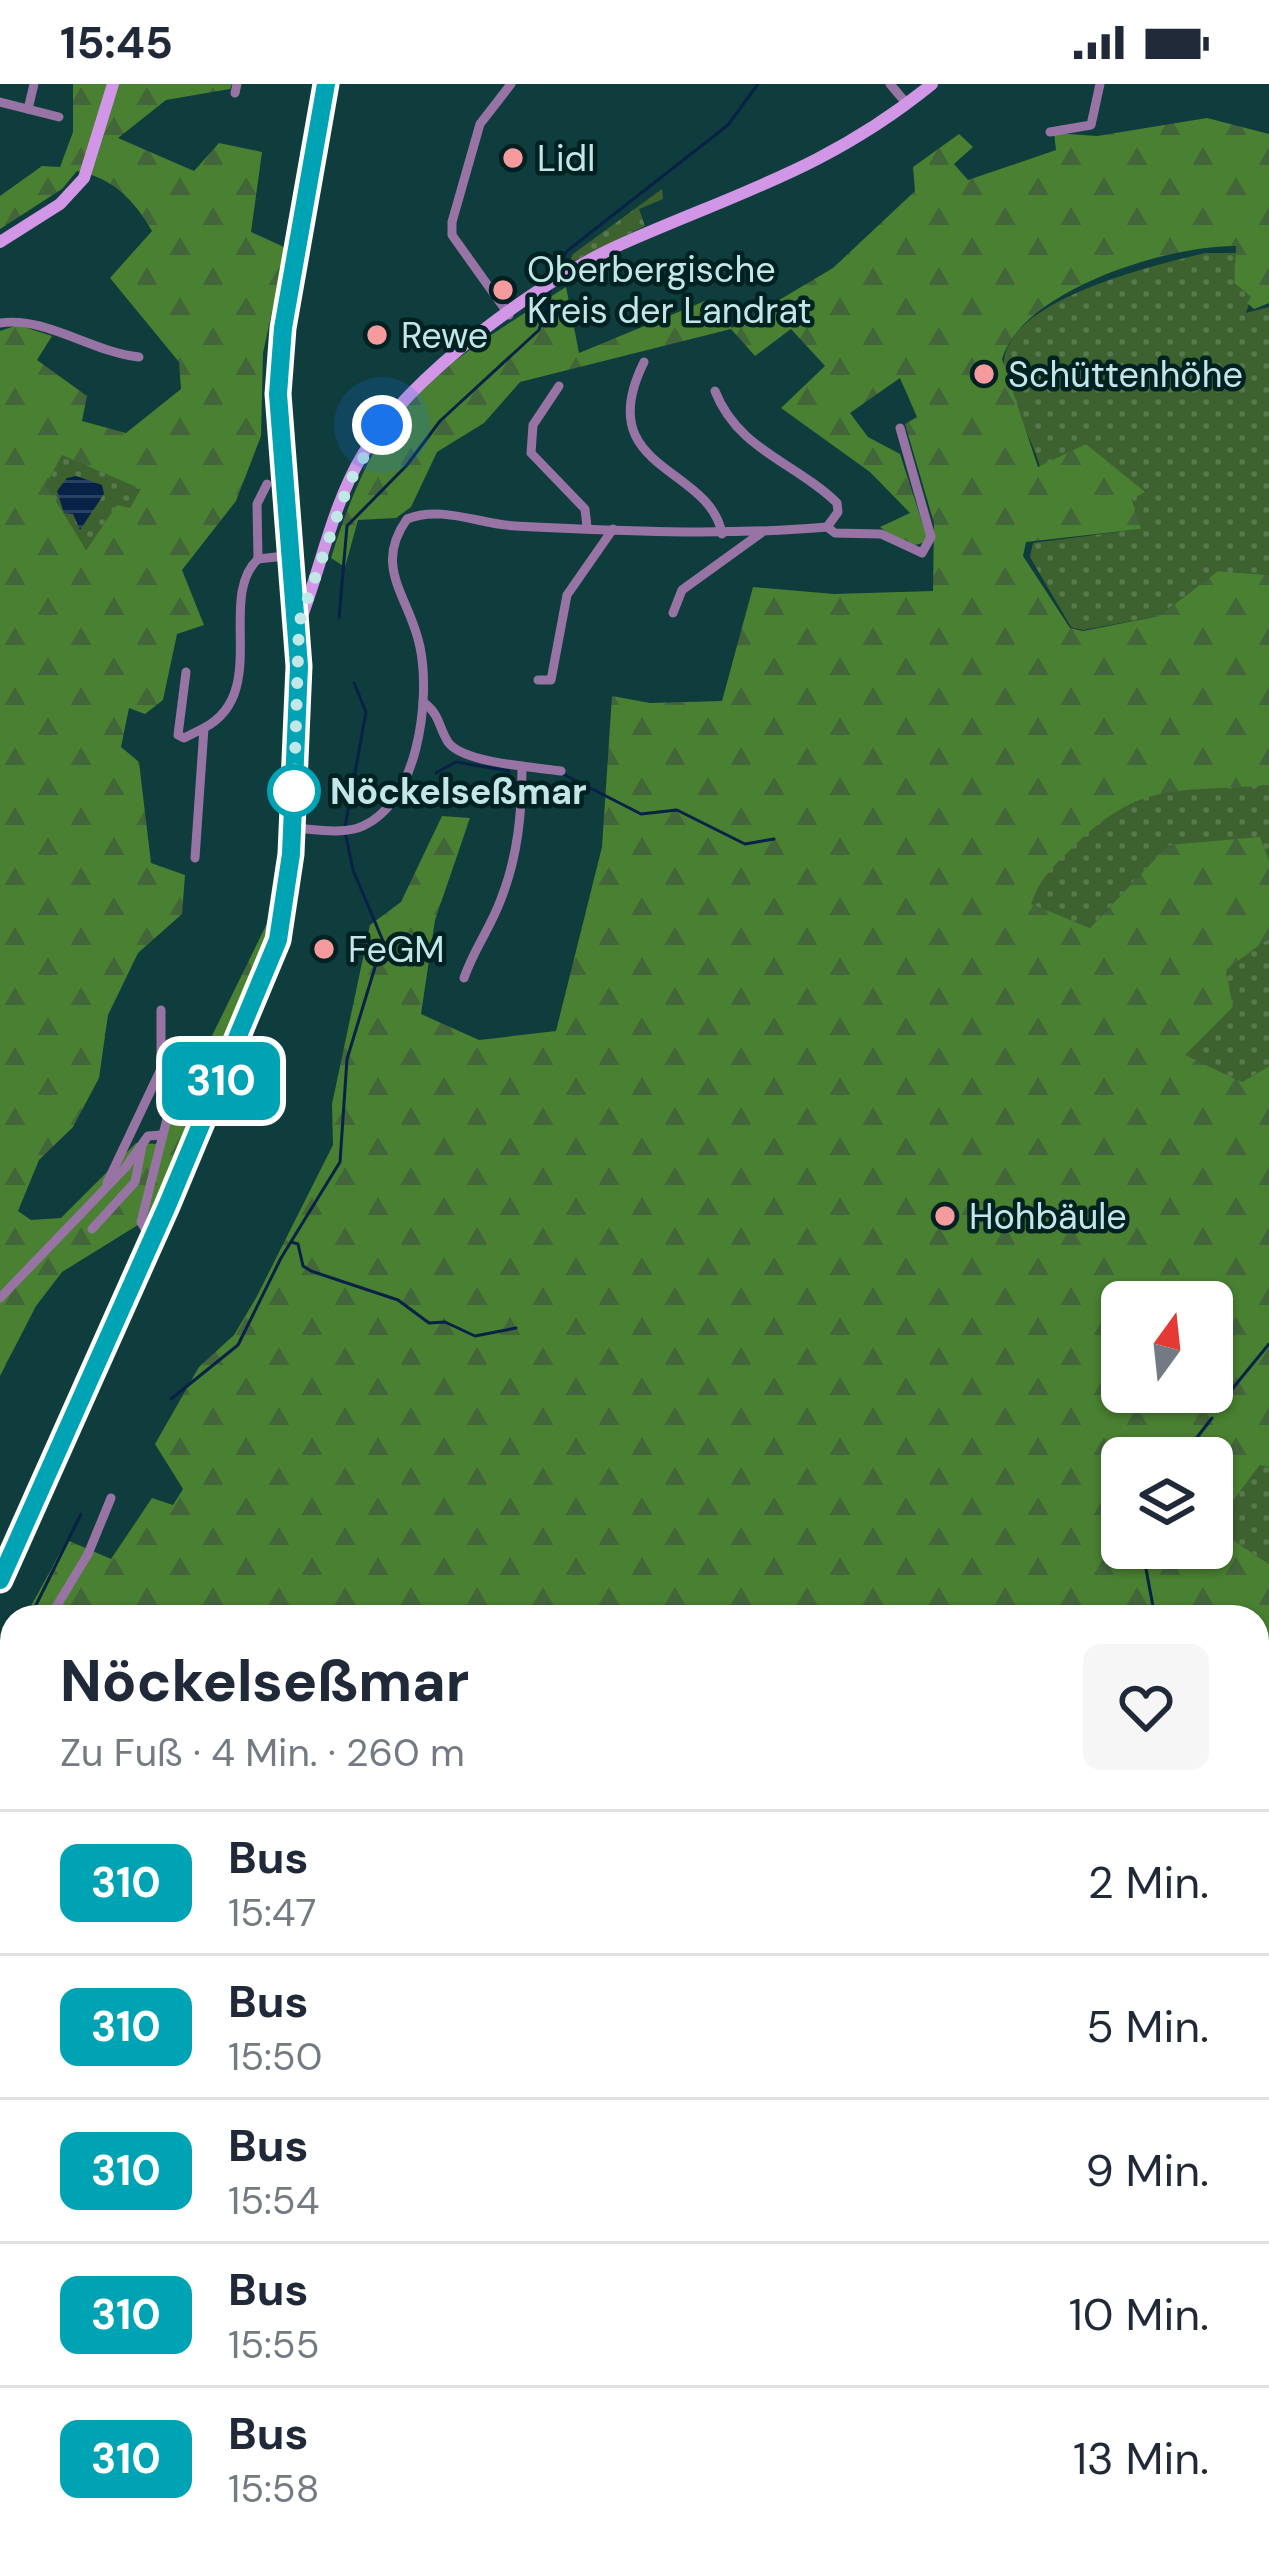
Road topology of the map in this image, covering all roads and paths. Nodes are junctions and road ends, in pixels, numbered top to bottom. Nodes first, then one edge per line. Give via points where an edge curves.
1 (34, 84) edge
2 (113, 84) edge
3 (326, 84) edge
4 (511, 84) edge
5 (890, 84) edge
6 (932, 84) edge
7 (1100, 84) edge
8 (0, 102) edge
9 (907, 104) junction
10 (28, 109) junction
11 (58, 117) dead end
12 (1050, 132) dead end
13 (0, 242) edge
14 (509, 315) junction
15 (0, 323) edge
16 (139, 356) dead end
17 (644, 362) dead end
18 (559, 386) dead end
19 (716, 391) dead end
20 (900, 428) dead end
21 (267, 484) dead end
22 (587, 527) junction
23 (827, 527) junction
24 (613, 529) junction
25 (761, 533) junction
26 (722, 534) junction
27 (325, 542) junction
28 (294, 555) junction
29 (258, 559) junction
30 (673, 613) dead end
31 (299, 623) junction
32 (186, 672) dead end
33 (538, 680) dead end
34 (423, 702) junction
35 (204, 728) junction
36 (522, 766) junction
37 (561, 771) dead end
38 (293, 828) junction
39 (195, 857) dead end
40 (464, 978) dead end
41 (161, 1010) dead end
42 (191, 1065) dead end
43 (161, 1135) junction
44 (142, 1146) junction
45 (105, 1188) junction
46 (92, 1229) dead end
47 (152, 1241) junction
48 (0, 1298) edge
49 (111, 1498) dead end
50 (0, 1580) edge
51 (57, 1605) edge

1 - 10 street
2 - 13 main road via 84,178
3 - 28 main road via 278,394
4 - 14 street via 480,124 452,222 452,236
5 - 9 street
6 - 9 main road
7 - 12 street via 1091,125
8 - 10 street
9 - 14 main road via 796,172 568,273
10 - 11 street
14 - 27 main road via 448,358 382,425
15 - 16 street via 19,320
17 - 26 street via 630,401 637,438 713,512
18 - 22 street via 533,425 531,453 585,509
19 - 23 street via 744,437 833,498 838,512
20 - 23 street via 928,547 911,553 880,534
21 - 29 street via 257,504
22 - 24 street
22 - 34 street via 509,526 425,512 407,519 390,556 391,577 415,626
23 - 25 street
24 - 26 street
24 - 33 street via 567,595 551,680
25 - 26 street
25 - 30 street via 682,590
27 - 28 main road
27 - 31 main road
28 - 29 street
28 - 31 main road
29 - 35 street via 239,620 235,697 223,718
31 - 38 main road
32 - 35 street via 178,735
34 - 36 street via 437,712 449,744
34 - 38 street via 411,760 381,814 357,828
35 - 39 street
36 - 37 street
36 - 40 street via 501,902
38 - 47 main road via 278,940
41 - 45 street via 160,1069
42 - 43 street
43 - 44 street
43 - 47 street via 141,1225
44 - 45 street
44 - 46 street via 135,1182
45 - 48 street
47 - 50 main road
49 - 51 street

